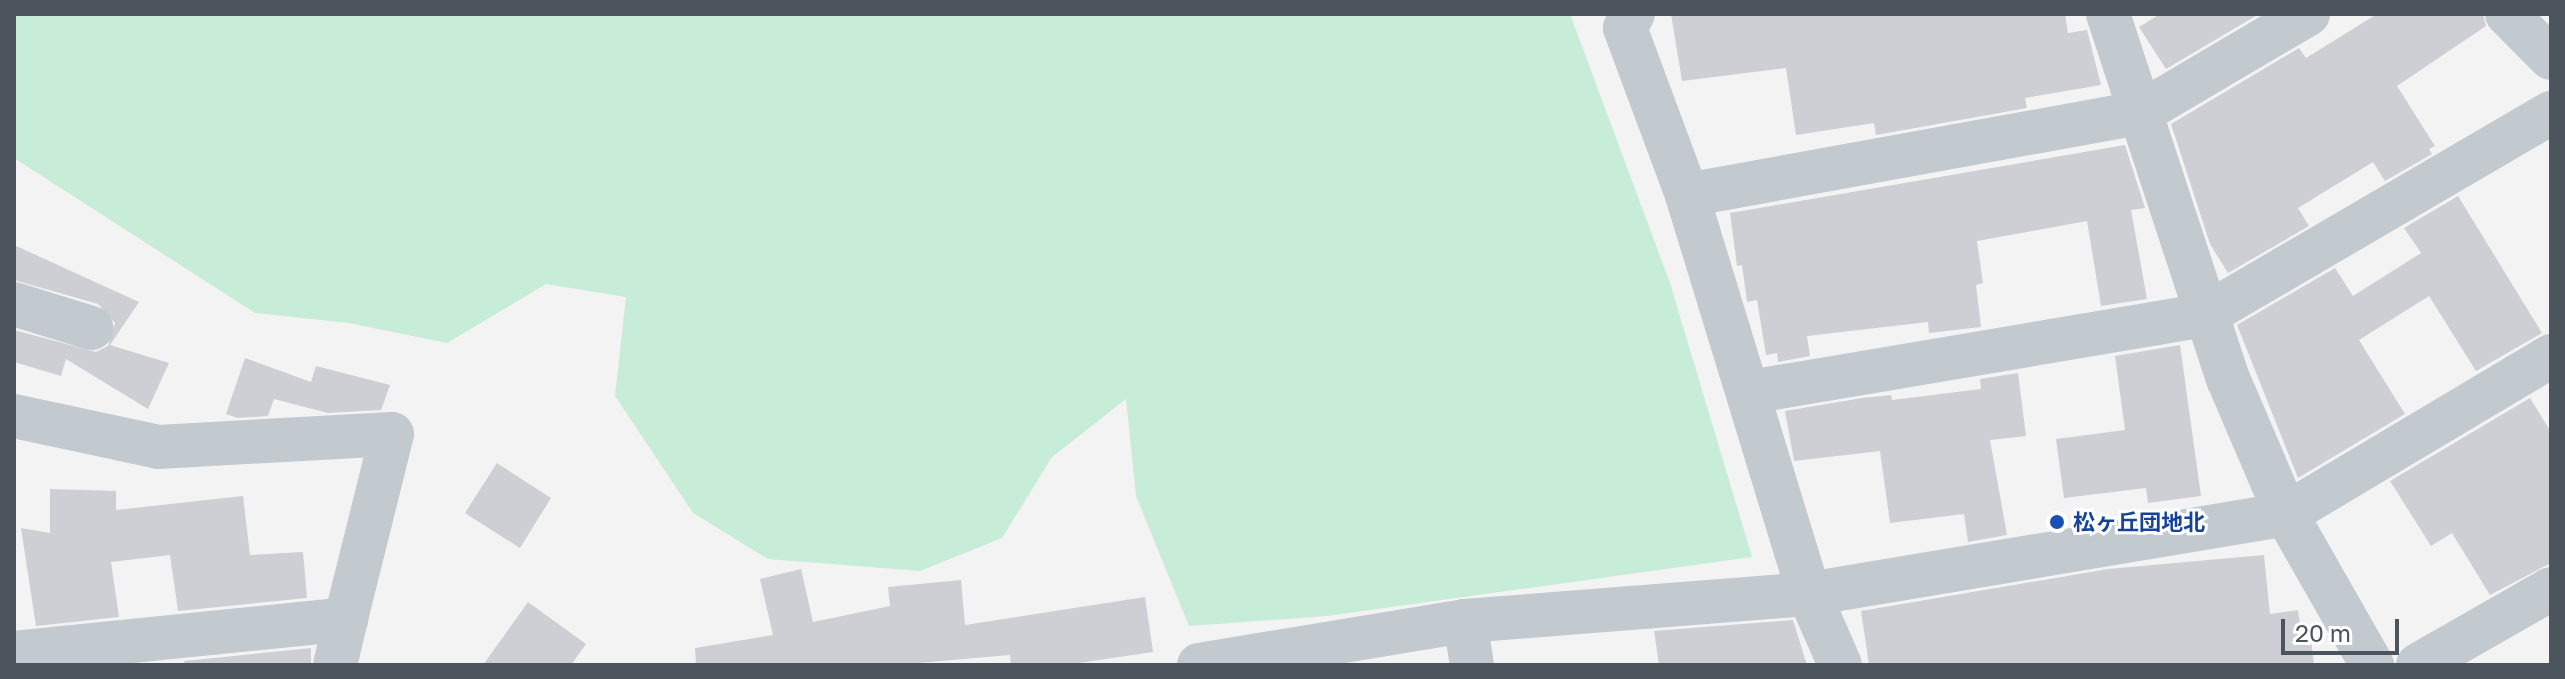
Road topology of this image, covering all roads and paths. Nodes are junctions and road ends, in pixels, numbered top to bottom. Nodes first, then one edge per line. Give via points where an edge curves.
1 (1633, 14) edge
2 (2108, 14) edge
3 (2308, 14) edge
4 (2507, 14) edge
5 (2551, 58) edge
6 (2140, 113) junction
7 (2551, 113) edge
8 (1687, 195) junction
9 (14, 304) edge
10 (2205, 315) junction
11 (91, 328) dead end
12 (2551, 356) edge
13 (1750, 392) junction
14 (14, 416) edge
15 (2286, 514) junction
16 (2551, 589) edge
17 (1809, 594) junction
18 (346, 619) junction
19 (1465, 621) junction
20 (14, 653) edge
21 (335, 665) edge
22 (1199, 665) edge
23 (1472, 665) edge
24 (1840, 665) edge
25 (2372, 665) edge
26 (2418, 665) edge

1 - 8 street via 1625,28
2 - 6 street
3 - 6 street
4 - 5 street
6 - 8 street
6 - 10 street
7 - 10 street
8 - 13 street
9 - 11 street
10 - 13 street
10 - 15 street
12 - 15 street
13 - 17 street
14 - 18 street via 158,447 392,434
15 - 17 street
15 - 25 street
16 - 26 street
17 - 19 street
17 - 24 street
18 - 20 street
18 - 21 street
19 - 22 street
19 - 23 street

